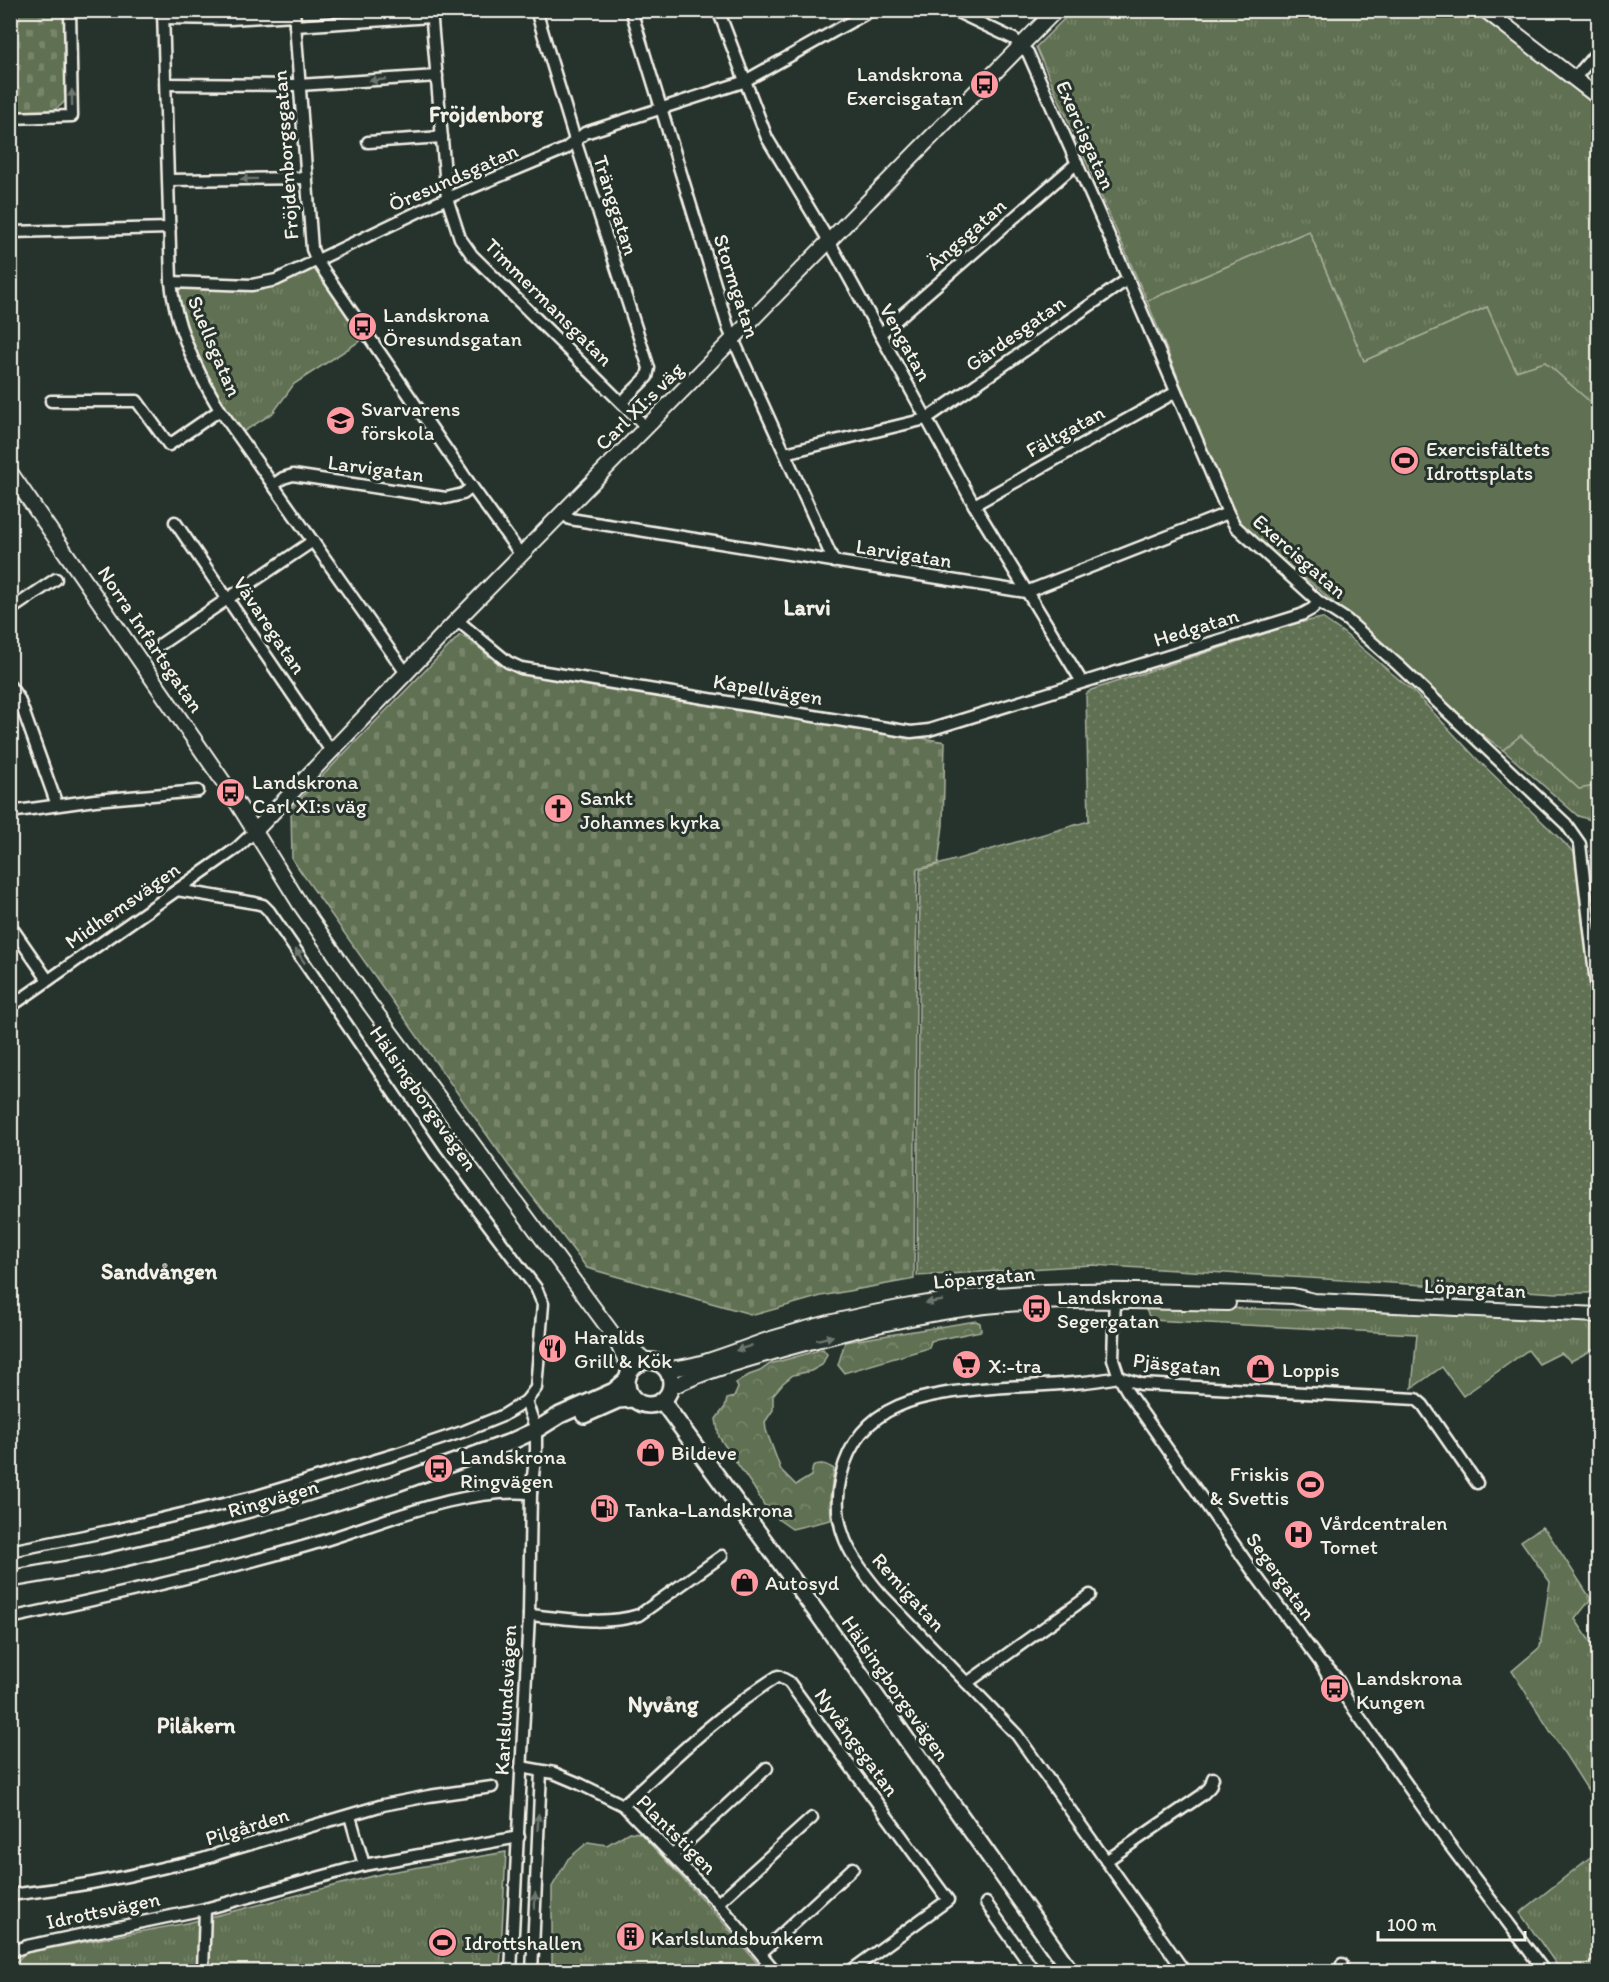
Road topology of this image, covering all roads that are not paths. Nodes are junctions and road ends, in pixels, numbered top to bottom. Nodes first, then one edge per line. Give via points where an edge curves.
1 (70, 10) edge
2 (536, 10) edge
3 (631, 10) edge
4 (718, 10) edge
5 (872, 10) edge
6 (953, 10) edge
7 (1056, 10) edge
8 (1485, 10) edge
9 (163, 14) edge
10 (431, 14) edge
11 (294, 17) edge
12 (1022, 46) junction
13 (1599, 51) edge
14 (436, 76) junction
15 (1574, 79) junction
16 (743, 82) junction
17 (166, 84) junction
18 (299, 85) junction
19 (1599, 97) edge
20 (661, 107) junction
21 (10, 118) edge
22 (442, 137) junction
23 (575, 140) junction
24 (368, 142) dead end
25 (1077, 163) junction
26 (307, 178) junction
27 (169, 180) junction
28 (447, 198) junction
29 (170, 228) junction
30 (10, 232) edge
31 (830, 243) junction
32 (317, 261) junction
33 (1128, 279) junction
34 (171, 282) junction
35 (880, 334) junction
36 (733, 340) junction
37 (1176, 392) junction
38 (51, 401) dead end
39 (622, 402) junction
40 (220, 410) junction
41 (926, 419) junction
42 (647, 428) junction
43 (785, 453) junction
44 (10, 472) edge
45 (273, 485) junction
46 (472, 487) junction
47 (974, 505) junction
48 (563, 513) junction
49 (1228, 513) junction
50 (175, 522) dead end
51 (313, 541) junction
52 (522, 555) junction
53 (834, 562) junction
54 (56, 579) dead end
55 (1026, 592) junction
56 (228, 597) junction
57 (1319, 602) junction
58 (10, 610) edge
59 (457, 620) junction
60 (161, 644) dead end
61 (406, 673) junction
62 (1082, 682) junction
63 (10, 687) edge
64 (331, 751) junction
65 (198, 791) dead end
66 (57, 805) junction
67 (10, 812) edge
68 (254, 832) junction
69 (177, 890) junction
70 (10, 925) edge
71 (48, 980) junction
72 (1599, 1000) edge
73 (10, 1007) edge
74 (1115, 1296) junction
75 (1599, 1316) edge
76 (612, 1333) junction
77 (646, 1361) junction
78 (667, 1369) junction
79 (629, 1375) junction
80 (1119, 1377) junction
81 (672, 1387) junction
82 (633, 1399) junction
83 (526, 1401) junction
84 (662, 1401) junction
85 (536, 1430) junction
86 (1477, 1483) dead end
87 (531, 1493) junction
88 (10, 1551) edge
89 (722, 1556) dead end
90 (12, 1580) edge
91 (1090, 1595) dead end
92 (529, 1615) junction
93 (10, 1618) edge
94 (967, 1683) junction
95 (521, 1767) junction
96 (767, 1768) dead end
97 (540, 1771) junction
98 (1213, 1778) dead end
99 (492, 1787) dead end
100 (622, 1805) junction
101 (350, 1816) junction
102 (812, 1818) dead end
103 (519, 1837) junction
104 (673, 1855) junction
105 (1106, 1861) junction
106 (364, 1865) junction
107 (853, 1868) dead end
108 (517, 1872) junction
109 (536, 1873) junction
110 (10, 1895) edge
111 (718, 1903) junction
112 (986, 1904) dead end
113 (205, 1909) junction
114 (10, 1953) edge
115 (761, 1953) junction
116 (203, 1971) edge
117 (511, 1971) edge
118 (532, 1971) edge
119 (776, 1971) edge
120 (849, 1971) edge
121 (1035, 1971) edge
122 (1071, 1971) edge
123 (1185, 1971) edge
124 (1545, 1971) edge

21 -> 1 street via 72,116
2 - 23 street, Tränggatan
3 - 20 street, Stormgatan
4 - 16 street, Vengatan
5 - 16 street, Öresundsgatan
6 - 12 street
7 - 12 street, Carl XI:s väg
8 - 15 street
9 - 11 street via 230,19
9 - 17 street, Suellsgatan
10 - 11 street
10 - 14 street, Timmermansgatan
11 - 18 street, Fröjdenborgsgatan
12 - 25 street, Exercisgatan
12 - 31 street, Carl XI:s väg
13 - 15 street
14 -> 18 street
14 - 22 street, Timmermansgatan
15 - 19 street
16 - 20 street, Öresundsgatan
16 - 31 street, Vengatan via 766,138
17 - 18 street
17 - 27 street, Suellsgatan
18 - 26 street, Fröjdenborgsgatan
20 - 23 street, Öresundsgatan
20 - 36 street, Stormgatan
22 - 24 street
22 - 28 street, Timmermansgatan
23 - 28 street, Öresundsgatan via 566,149
23 - 39 street, Tränggatan via 649,368 647,377
25 - 33 street, Exercisgatan
25 - 35 street, Ängsgatan
26 -> 27 street
26 - 32 street, Fröjdenborgsgatan via 312,249
27 - 29 street, Suellsgatan
28 - 32 street, Öresundsgatan
28 - 39 street, Timmermansgatan via 460,238 472,255
29 - 30 street
29 - 34 street, Suellsgatan
31 - 35 street, Vengatan
31 - 36 street, Carl XI:s väg
32 - 34 street, Öresundsgatan via 265,284
32 - 46 street, Fröjdenborgsgatan
33 - 37 street, Exercisgatan
33 - 41 street, Gärdesgatan
34 - 40 street, Suellsgatan via 182,329
35 - 41 street, Vengatan
36 - 42 street, Carl XI:s väg
36 - 43 street, Stormgatan
37 - 47 street, Fältgatan
37 - 49 street, Exercisgatan
38 - 40 street via 137,401 169,446
39 - 42 street, Timmermansgatan
40 - 45 street, Suellsgatan
41 - 43 street, Gärdesgatan
41 - 47 street, Vengatan
42 - 48 street, Carl XI:s väg
43 - 53 street, Stormgatan
44 - 68 street, Norra Infartsgatan
45 - 46 street, Larvigatan via 293,476 446,498
45 - 51 street, Suellsgatan
46 - 52 street, Fröjdenborgsgatan
47 - 55 street, Vengatan
48 - 52 street, Carl XI:s väg
48 - 53 street, Larvigatan via 570,519
49 - 55 street
49 - 57 street, Exercisgatan via 1235,526
50 - 56 street, Vävaregatan
51 - 56 street
51 - 61 street, Suellsgatan
52 - 59 street, Carl XI:s väg
53 - 55 street, Larvigatan
54 - 58 street
55 - 62 street, Vengatan
56 - 60 street
56 - 64 street, Vävaregatan
57 - 62 street, Hedgatan via 1301,615
57 - 72 street, Exercisgatan via 1347,620 1398,666 1575,835 1580,843
59 - 61 street, Carl XI:s väg
59 - 62 street, Kapellvägen via 521,668 911,732 929,730
61 - 64 street, Carl XI:s väg
63 - 66 street via 19,699
64 - 68 street, Carl XI:s väg
65 - 66 street
66 - 67 street
68 - 69 street, Midhemsvägen
68 - 76 street, Hälsingborgsvägen via 371,1006
69 - 71 street, Midhemsvägen
83 -> 69 street, Hälsingborgsvägen via 536,1388 538,1370 543,1304 536,1288 436,1155 269,911 255,903
70 - 71 street
71 - 73 street, Midhemsvägen
74 - 75 street, Löpargatan via 1291,1304 1314,1301
74 -> 78 street, Löpargatan via 1010,1294 910,1305 815,1327 683,1368
74 - 80 street, Segergatan via 1113,1359
81 -> 74 street, Löpargatan via 709,1372 880,1324 946,1312
76 - 77 street, Hälsingborgsvägen
76 - 79 street, Hälsingborgsvägen
77 - 78 main road
77 - 79 main road
78 - 81 main road
79 - 82 main road via 628,1390
79 - 85 main road, Ringvägen via 614,1391
80 - 86 street, Pjäsgatan via 1141,1384 1416,1399
80 - 94 street, Remigatan via 944,1392 910,1400 873,1420 850,1451 838,1487 837,1508 851,1556 882,1595
80 - 124 street, Segergatan via 1254,1573 1320,1662 1334,1673 1346,1698 1448,1843
81 - 84 main road
82 - 84 main road via 650,1406
82 - 85 main road, Ringvägen via 618,1400 563,1424
83 - 85 street
83 - 88 street, Ringvägen via 465,1431 257,1496
84 - 122 main road, Hälsingborgsvägen
85 - 87 street, Karlslundsvägen
85 - 90 main road, Ringvägen via 418,1475 291,1516 134,1556
87 - 92 street, Karlslundsvägen
87 - 93 street via 501,1493 436,1505 243,1564
89 - 92 street via 639,1615 609,1620
91 - 94 street
92 - 95 street, Karlslundsvägen
94 - 105 street, Remigatan via 1017,1735
95 - 97 street, Plantstigen
95 - 103 street, Karlslundsvägen
96 - 104 street
97 - 100 street, Plantstigen via 554,1773
109 -> 97 street, Karlslundsvägen
98 - 105 street via 1202,1795
99 - 101 street, Pilgården via 418,1798
100 - 104 street, Plantstigen
100 - 120 street, Nyvångsgatan via 719,1719 766,1684 778,1676 789,1682 948,1900
101 - 106 street
101 - 110 street, Pilgården via 203,1860 118,1879
102 - 111 street
103 - 106 street, Idrottsvägen
103 - 108 street, Karlslundsvägen
104 - 111 street, Plantstigen
105 - 123 street, Remigatan
106 - 113 street, Idrottsvägen
107 - 115 street
108 - 109 street
108 - 117 street, Karlslundsvägen
118 -> 109 street, Karlslundsvägen
111 - 115 street, Plantstigen
112 - 121 street
113 - 114 street, Idrottsvägen via 27,1946
113 - 116 street
115 - 119 street, Plantstigen

